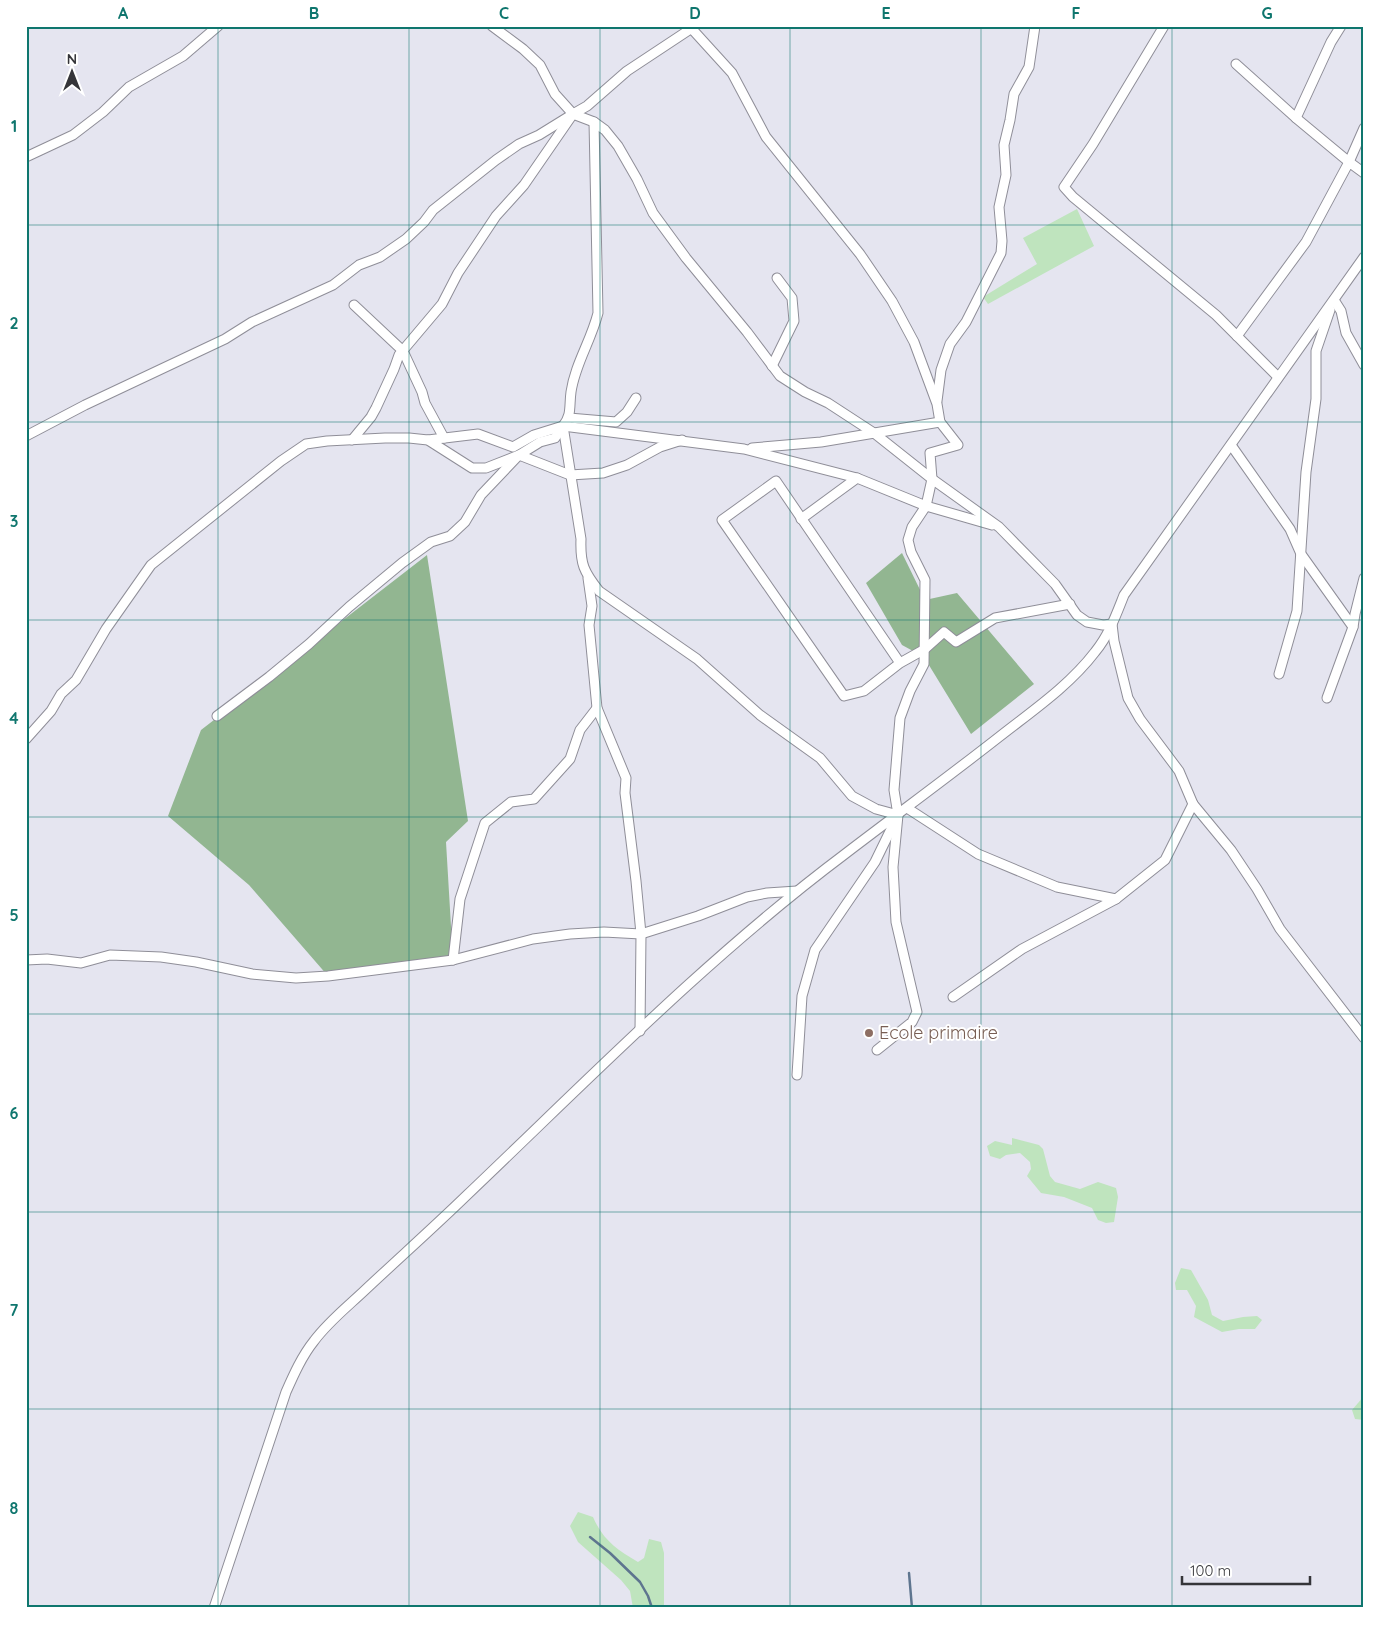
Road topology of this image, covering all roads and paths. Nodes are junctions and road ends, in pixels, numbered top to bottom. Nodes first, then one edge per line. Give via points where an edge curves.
1 (218, 26) edge
2 (492, 26) edge
3 (1035, 26) edge
4 (1164, 26) edge
5 (1340, 26) edge
6 (693, 28) edge
7 (1236, 64) dead end
8 (573, 114) junction
9 (1296, 118) junction
10 (594, 122) junction
11 (1364, 128) edge
12 (26, 157) edge
13 (1349, 162) junction
14 (1364, 173) edge
15 (1364, 257) edge
16 (777, 278) dead end
17 (1334, 300) junction
18 (354, 305) dead end
19 (1237, 336) junction
20 (403, 351) junction
21 (1364, 365) edge
22 (772, 366) junction
23 (1278, 377) junction
24 (636, 398) dead end
25 (937, 404) junction
26 (569, 418) junction
27 (940, 422) junction
28 (563, 426) junction
29 (874, 433) junction
30 (26, 436) edge
31 (444, 438) junction
32 (352, 440) junction
33 (428, 440) junction
34 (682, 440) junction
35 (1231, 445) junction
36 (744, 449) junction
37 (519, 456) junction
38 (570, 475) junction
39 (857, 478) junction
40 (932, 479) junction
41 (926, 506) junction
42 (801, 519) junction
43 (1000, 527) junction
44 (1301, 554) junction
45 (587, 576) junction
46 (1364, 578) edge
47 (1070, 604) junction
48 (1112, 624) junction
49 (1353, 628) junction
50 (924, 649) junction
51 (900, 663) junction
52 (1279, 674) dead end
53 (1327, 698) dead end
54 (597, 708) junction
55 (217, 716) dead end
56 (26, 738) edge
57 (1193, 804) junction
58 (907, 808) junction
59 (898, 815) junction
60 (796, 891) junction
61 (1116, 900) junction
62 (640, 934) junction
63 (26, 960) edge
64 (453, 960) junction
65 (953, 997) dead end
66 (640, 1031) junction
67 (1364, 1038) edge
68 (877, 1050) dead end
69 (797, 1075) dead end
70 (214, 1608) edge

1 - 12 street via 183,56 129,87 73,135
2 - 8 street via 540,65 555,94
3 - 25 street via 1029,67 1014,94 1004,145 1006,175 999,207 1001,253 966,322 950,344 941,370
4 - 19 street via 1064,187
5 - 9 street
6 - 8 street via 627,70 587,106
6 - 25 street via 732,73 766,137 860,254 892,301 914,342
7 - 9 street
8 - 10 street
8 - 20 street via 524,185 496,216 458,273 442,304
8 - 30 street via 496,160 433,210 406,239 380,257 359,265 333,285 252,322 225,339
9 - 13 street
10 - 22 street via 618,146 653,213
10 - 26 street via 598,313 579,362 571,391
11 - 13 street
13 - 14 street
13 - 19 street via 1306,242
15 - 17 street
16 - 22 street via 792,298 794,321
17 - 21 street via 1341,311 1346,333
17 - 23 street
17 - 44 street via 1316,351 1316,399 1306,472
18 - 20 street
19 - 23 street
20 - 31 street
20 - 32 street via 371,417
22 - 29 street via 780,376 804,392 828,403
23 - 35 street
24 - 26 street via 616,422
25 - 27 street
26 - 28 street
27 - 29 street
27 - 40 street via 958,445 930,452
28 - 31 street via 534,435 513,447 478,434
28 - 34 street
28 - 37 street via 555,438 540,442
28 - 38 street
29 - 36 street
29 - 40 street
31 - 33 street
32 - 33 street
32 - 56 street via 306,444 281,460 151,565 106,629 76,680
33 - 37 street via 472,468 486,468
34 - 36 street
34 - 38 street via 603,473
35 - 44 street via 1290,529
35 - 48 street via 1124,595
36 - 39 street
37 - 38 street
37 - 55 street via 481,495 465,522 450,536 431,542 402,563 309,644
38 - 45 street via 581,539 580,558
39 - 41 street
39 - 42 street
40 - 41 street
40 - 43 street
41 - 43 street
41 - 50 street via 908,540 925,580
42 - 51 street
42 - 51 street via 776,481 722,520 844,696 864,691
43 - 47 street via 1056,584
44 - 49 street
44 - 52 street via 1297,611
45 - 54 street via 592,606 589,626
45 - 59 street via 599,591 697,659 760,715 820,758 852,796 876,809
46 - 49 street
47 - 48 street via 1087,622
47 - 50 street via 996,618 956,642 944,632
48 - 57 street via 1128,698 1180,771
48 - 58 street via 1098,649 1059,689
49 - 53 street
50 - 51 street
50 - 59 street via 924,664 900,718 894,790
54 - 62 street via 626,778
54 - 64 street via 580,730 570,759 534,798 511,802 485,823 460,898
57 - 61 street via 1164,860
57 - 67 street via 1231,850 1280,929
58 - 59 street
58 - 61 street via 978,854 1057,887
59 - 60 street
59 - 68 street via 893,867 896,922 917,1012 912,1022
59 - 69 street via 875,862 815,950 802,996
60 - 62 street via 747,897
60 - 66 street
61 - 65 street via 1022,949
62 - 64 street via 604,932 542,937
62 - 66 street
63 - 64 street via 81,963 110,955 162,957 252,974 296,978
66 - 70 street via 315,1339 286,1392

